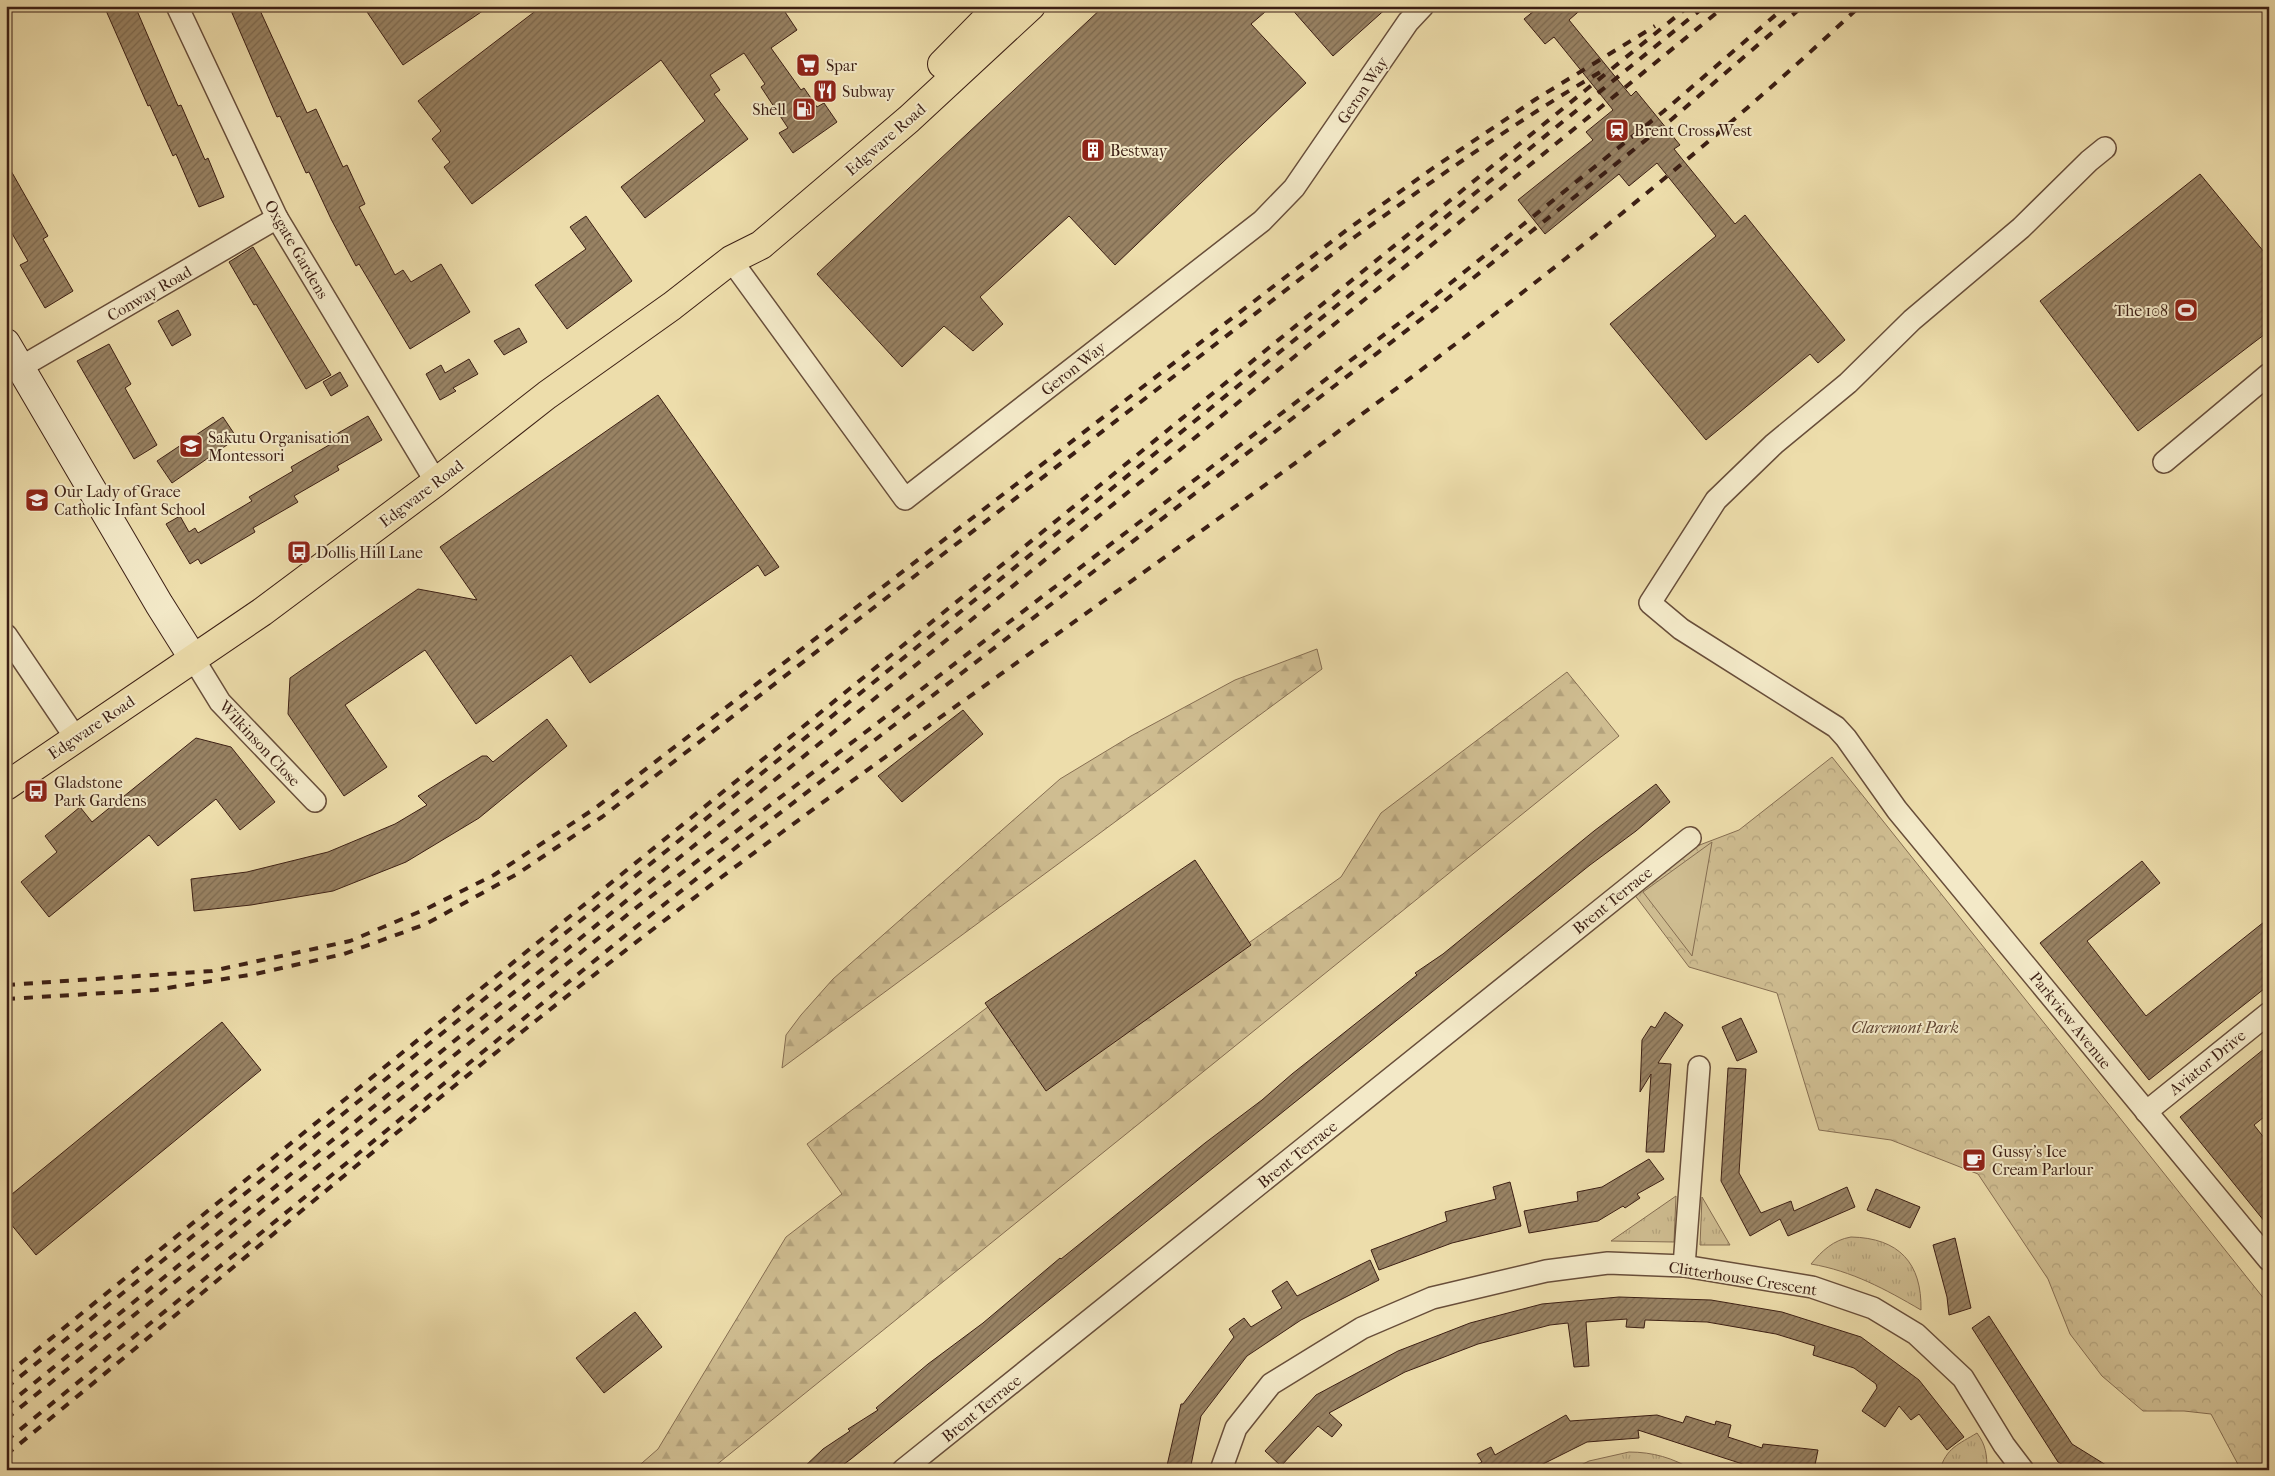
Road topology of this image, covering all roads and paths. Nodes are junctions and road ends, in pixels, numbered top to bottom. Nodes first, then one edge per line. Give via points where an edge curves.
1 (177, 6) edge
2 (1000, 6) edge
3 (1031, 6) edge
4 (1423, 6) edge
5 (2105, 148) dead end
6 (278, 218) junction
7 (731, 260) junction
8 (6, 343) edge
9 (21, 368) junction
10 (2269, 374) edge
11 (2164, 462) dead end
12 (436, 482) junction
13 (6, 635) edge
14 (193, 658) junction
15 (75, 738) junction
16 (6, 786) edge
17 (315, 801) dead end
18 (1690, 838) dead end
19 (2269, 1013) edge
20 (1699, 1067) dead end
21 (2146, 1112) junction
22 (2269, 1260) edge
23 (1684, 1266) junction
24 (903, 1470) edge
25 (1221, 1470) edge
26 (2023, 1470) edge

1 - 6 street, Oxgate Gardens
2 - 7 main road, Edgware Road via 869,132 746,234
3 - 7 main road, Edgware Road via 910,119 761,245
4 - 7 street, Geron Way via 1408,22 1294,188 1262,221 904,499
5 - 21 street, Parkview Avenue via 2021,228 1912,320 1848,383 1774,444 1716,500 1650,603 1681,629 1836,728 1846,738 1896,810
6 - 9 street, Conway Road
6 - 12 street, Oxgate Gardens
7 - 12 main road, Edgware Road via 547,395
8 - 9 street
9 - 14 street
10 - 11 street
12 - 14 main road, Edgware Road via 262,612
13 - 15 street
14 - 15 main road, Edgware Road
14 - 17 street, Wilkinson Close via 220,702
15 - 16 main road, Edgware Road
18 - 24 street, Brent Terrace
19 - 21 street, Aviator Drive
20 - 23 street
21 - 22 street, Parkview Avenue
23 - 25 street, Clitterhouse Crescent via 1608,1263 1546,1271 1432,1298 1362,1328 1271,1384 1236,1428
23 - 26 street, Clitterhouse Crescent via 1812,1287 1874,1308 1916,1334 1963,1378

